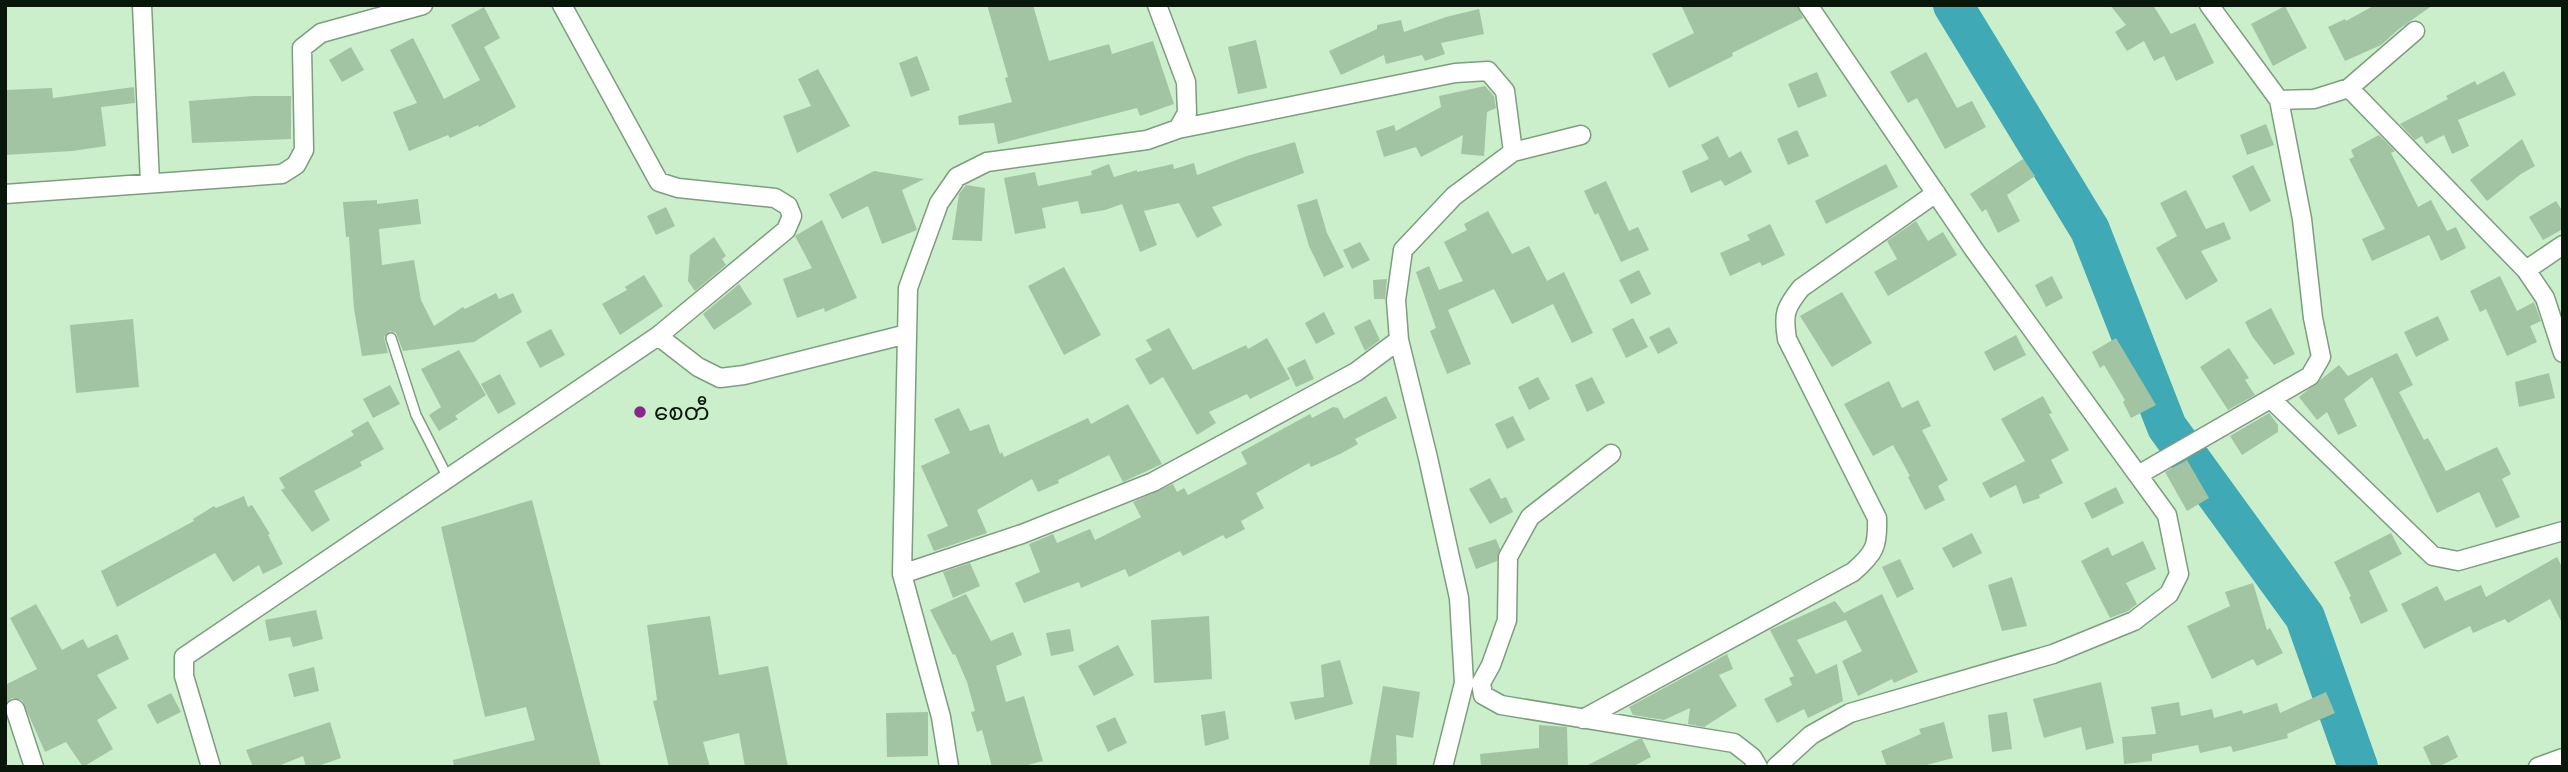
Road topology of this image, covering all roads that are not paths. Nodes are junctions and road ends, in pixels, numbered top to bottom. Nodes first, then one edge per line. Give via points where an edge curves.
1 (142, 5) edge
2 (423, 5) edge
3 (562, 5) edge
4 (1157, 5) edge
5 (1808, 5) edge
6 (2209, 5) edge
7 (2415, 31) dead end
8 (2349, 88) junction
9 (2279, 100) junction
10 (1178, 129) junction
11 (1581, 135) dead end
12 (1513, 152) junction
13 (150, 183) junction
14 (1936, 193) junction
15 (5, 194) edge
16 (2563, 245) edge
17 (2526, 270) junction
18 (907, 334) junction
19 (658, 336) junction
20 (391, 338) dead end
21 (1399, 340) junction
22 (2563, 353) edge
23 (2271, 399) junction
24 (1611, 454) dead end
25 (2138, 475) junction
26 (448, 478) junction
27 (2563, 531) edge
28 (902, 574) junction
29 (15, 709) dead end
30 (1583, 719) junction
31 (2560, 762) edge
32 (34, 767) edge
33 (211, 767) edge
34 (949, 767) edge
35 (1443, 767) edge
36 (1758, 767) edge
37 (1776, 767) edge
38 (2538, 767) edge

1 - 13 street
2 - 13 street via 321,33 302,48 304,150 296,165 282,174
3 - 19 street via 659,182 775,198 788,206 792,216 786,230
4 - 10 street via 1186,82 1187,113
5 - 14 street
6 - 9 street
7 - 8 street
8 - 9 street via 2314,99
8 - 17 street
9 - 23 street via 2302,219 2321,357 2310,376
10 - 12 street via 1455,73 1488,71 1505,91
10 - 18 street via 1147,140 987,162 957,177 939,203 908,288
11 - 12 street
12 - 21 street via 1454,196 1403,250 1396,300
13 - 15 street
14 - 25 street
14 - 30 street via 1801,288 1787,306 1784,321 1787,339 1877,517 1878,539 1871,556 1853,572
16 - 17 street
17 - 22 street via 2544,298
18 - 19 street via 720,378
18 - 28 street
19 - 26 street
20 - 26 lane via 416,415
21 - 28 street via 1356,372 1153,482 1022,534
21 - 35 street via 1459,598 1464,683
23 - 25 street
23 - 27 street via 2433,556 2458,561
24 - 30 street via 1530,517 1508,557 1507,620 1481,683 1483,695 1500,705
25 - 37 street via 2167,515 2179,574 2169,594 2134,621 2053,654 1850,713 1811,735
26 - 33 street via 184,657 184,676
28 - 34 street via 941,717
29 - 32 street
30 - 36 street via 1734,743
31 - 38 street

